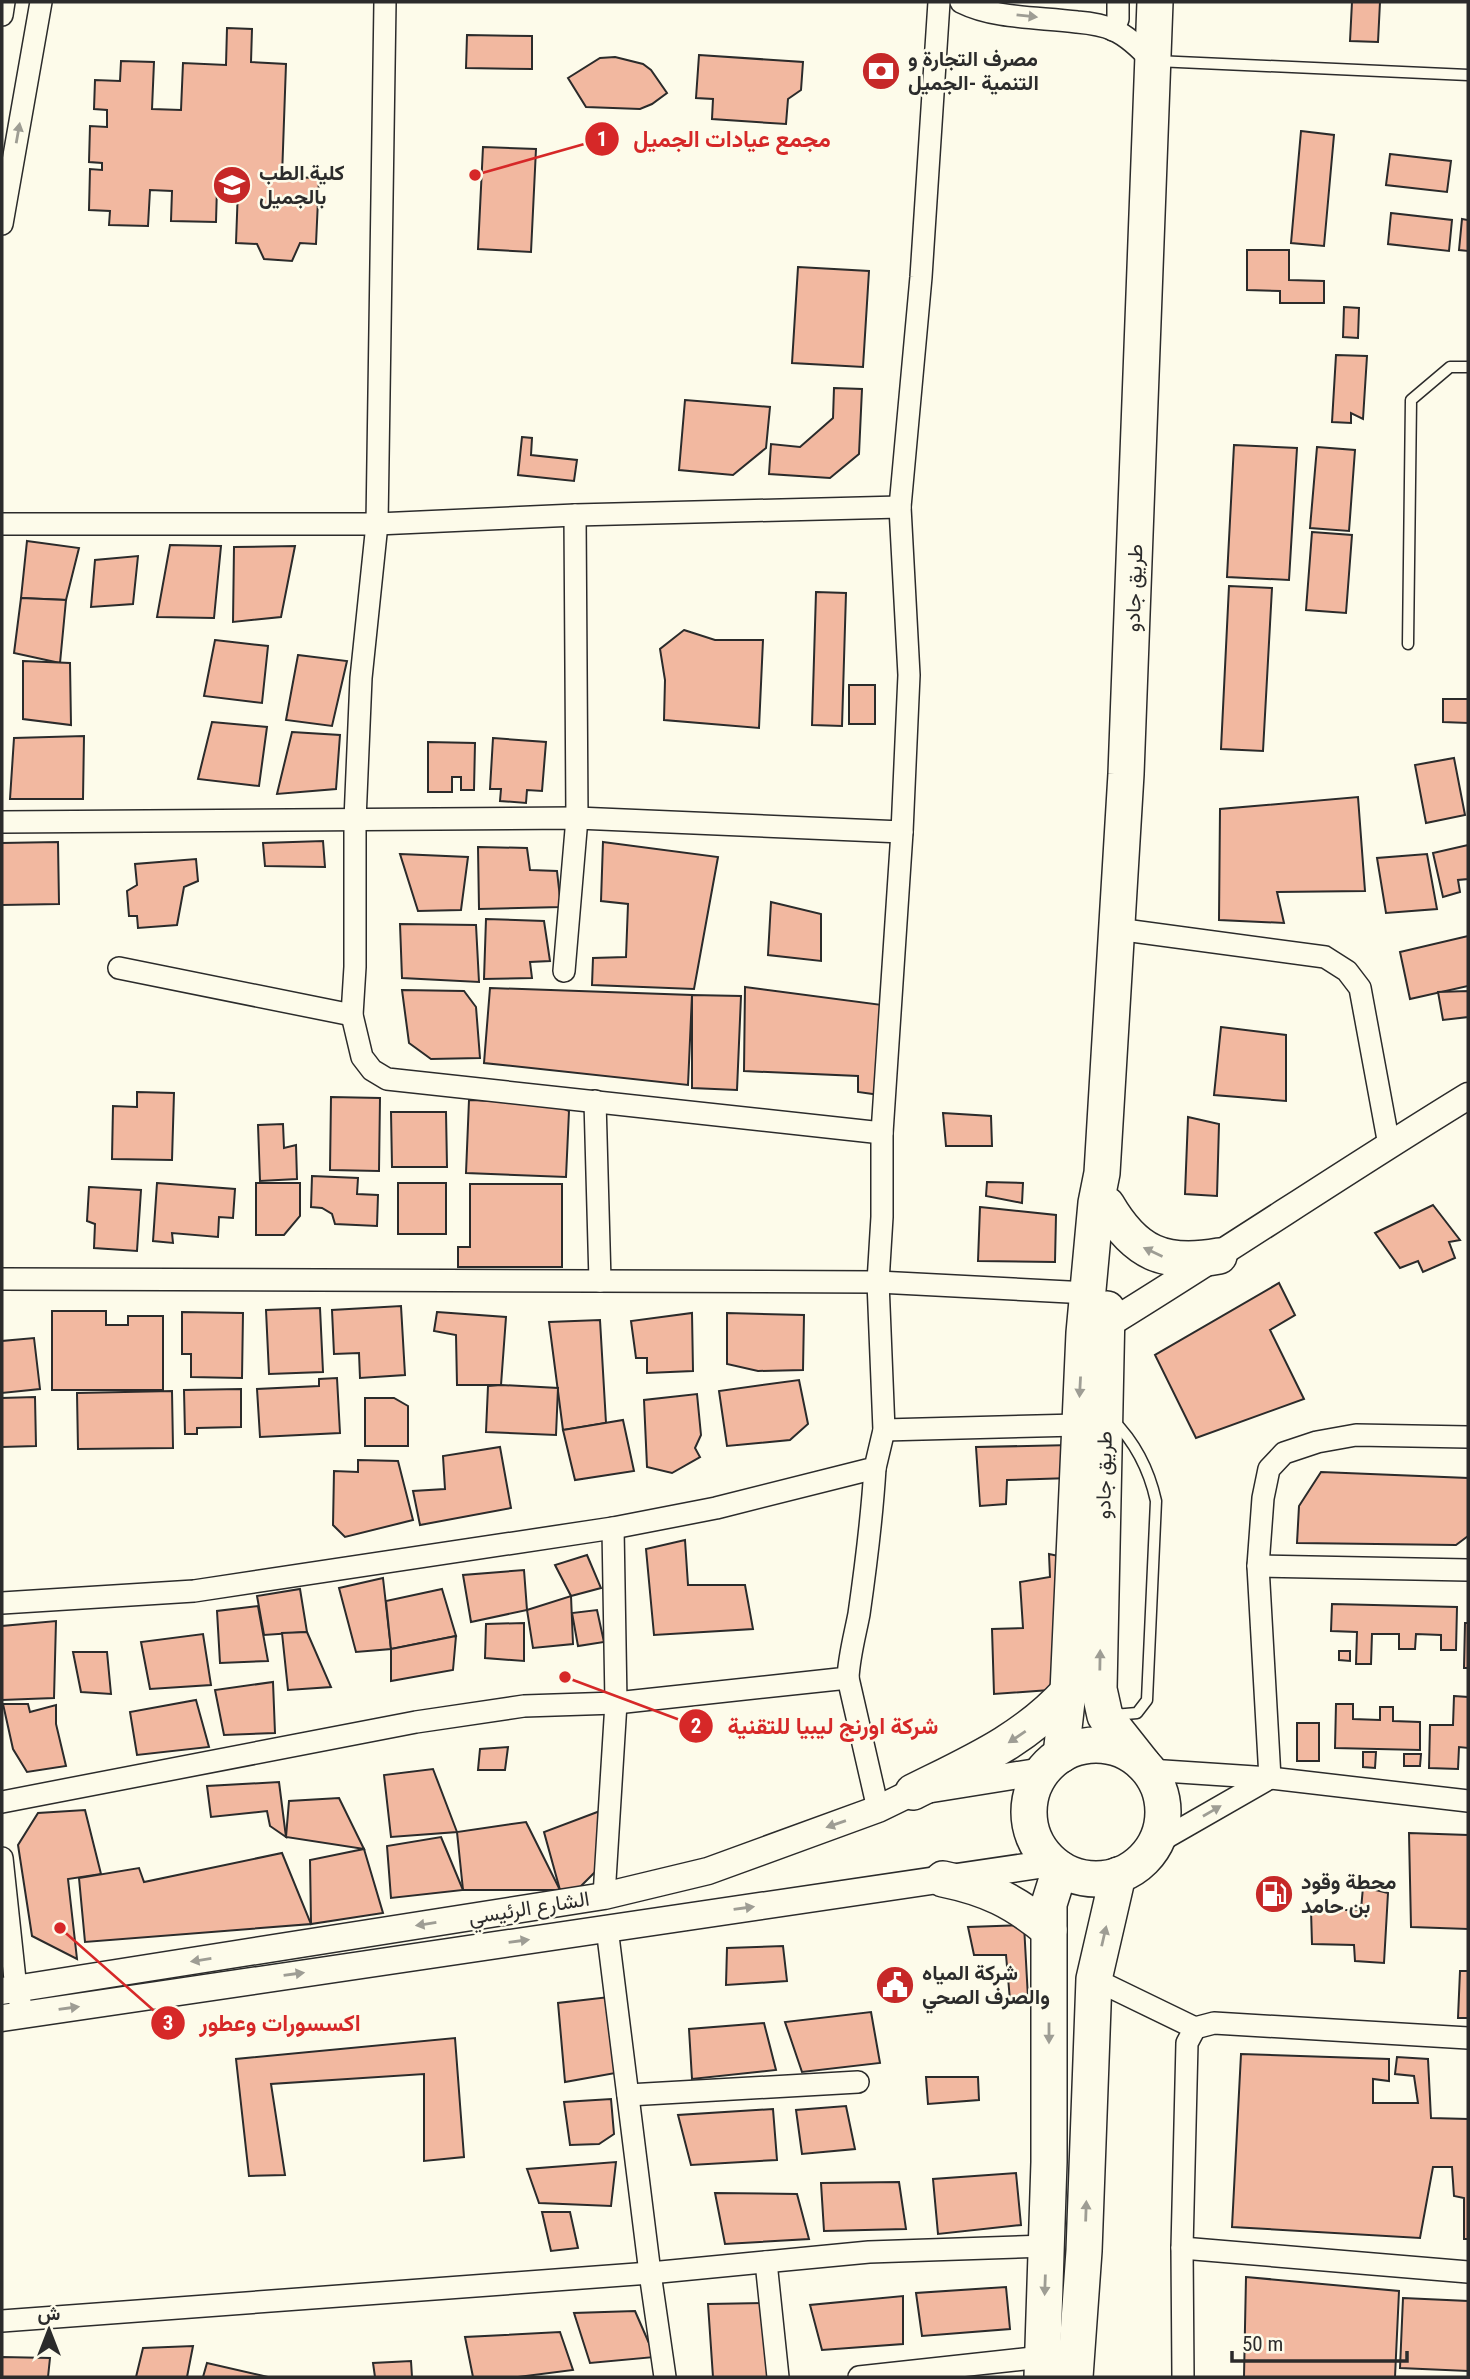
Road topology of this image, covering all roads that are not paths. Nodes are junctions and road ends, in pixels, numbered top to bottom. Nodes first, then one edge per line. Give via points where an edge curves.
1 (4, 2) edge
2 (41, 2) edge
3 (385, 2) edge
4 (939, 2) edge
5 (961, 2) edge
6 (1118, 2) edge
7 (1155, 2) edge
8 (2, 15) edge
9 (1113, 30) junction
10 (1152, 61) junction
11 (1468, 75) edge
12 (2, 224) edge
13 (1468, 367) edge
14 (900, 507) junction
15 (575, 515) junction
16 (2, 524) edge
17 (377, 524) junction
18 (1408, 644) dead end
19 (577, 818) junction
20 (355, 820) junction
21 (2, 822) edge
22 (902, 832) junction
23 (1117, 929) junction
24 (119, 968) dead end
25 (564, 971) dead end
26 (352, 1015) junction
27 (1468, 1096) edge
28 (596, 1101) junction
29 (882, 1133) junction
30 (1389, 1144) junction
31 (1104, 1189) junction
32 (1219, 1256) junction
33 (2, 1279) edge
34 (600, 1281) junction
35 (878, 1283) junction
36 (1088, 1293) junction
37 (1095, 1329) junction
38 (1092, 1418) junction
39 (884, 1430) junction
40 (1468, 1437) edge
41 (875, 1468) junction
42 (613, 1528) junction
43 (1258, 1566) junction
44 (1468, 1570) edge
45 (2, 1603) edge
46 (848, 1678) junction
47 (1068, 1692) junction
48 (616, 1703) junction
49 (1105, 1716) junction
50 (1052, 1763) junction
51 (1146, 1767) junction
52 (1270, 1778) junction
53 (913, 1792) junction
54 (1468, 1801) edge
55 (2, 1802) edge
56 (878, 1809) junction
57 (1155, 1844) junction
58 (2, 1858) edge
59 (1056, 1866) junction
60 (1118, 1875) junction
61 (943, 1879) junction
62 (604, 1896) junction
63 (607, 1928) junction
64 (1049, 1930) junction
65 (1094, 1979) junction
66 (9, 1990) edge
67 (13, 2016) edge
68 (1195, 2028) junction
69 (1468, 2038) edge
70 (858, 2082) dead end
71 (628, 2095) junction
72 (1047, 2246) junction
73 (1182, 2248) junction
74 (766, 2262) junction
75 (1468, 2272) edge
76 (650, 2273) junction
77 (2, 2321) edge
78 (1042, 2367) edge
79 (665, 2377) edge
80 (778, 2377) edge
81 (859, 2377) edge
82 (1075, 2377) edge
83 (1183, 2377) edge

1 - 8 street
12 -> 2 street
3 - 17 street
4 - 14 street
5 -> 9 street via 974,9
6 - 9 street
7 - 10 highway, طريق جادو
9 - 10 street
10 - 11 lane
10 - 23 highway, طريق جادو
13 - 18 lane via 1450,367 1411,400
14 - 15 street
14 - 22 street via 909,675
15 - 17 street
15 - 19 street
16 - 17 street
17 - 20 street via 361,678
19 - 20 street
19 - 22 street
19 - 25 street
20 - 21 street
20 - 26 street
22 - 29 street
23 - 30 street via 1325,957 1347,971 1360,988
23 - 31 highway, طريق جادو
24 - 26 street
26 - 28 street via 362,1057 387,1079
27 - 30 street
28 - 29 street
28 - 34 street
29 - 35 street
30 - 32 street
32 -> 31 highway via 1193,1261 1166,1257 1141,1246 1121,1228
31 - 36 highway, طريق جادو via 1096,1203
31 - 37 highway, طريق جادو
32 - 37 street
33 - 34 street
34 - 35 street
35 - 36 street
35 - 39 street
36 - 37 highway, طريق جادو
37 - 38 highway, طريق جادو
38 - 39 street
38 - 47 highway, طريق جادو
49 -> 38 highway, طريق جادو via 1099,1689
38 - 49 lane via 1128,1436 1151,1477 1156,1501 1147,1700 1137,1713
39 - 41 street
40 - 43 street via 1356,1435 1284,1453 1269,1469
41 - 42 street
41 - 46 street via 872,1526
42 - 45 street via 194,1591
42 - 48 street
43 - 44 street
43 - 52 street
46 - 48 street
46 - 56 street
47 - 50 highway, طريق جادو
47 -> 53 highway via 1018,1737
48 - 55 street via 524,1706 416,1722
48 - 62 street
49 - 51 highway, طريق جادو
50 - 51 highway via 1091,1745 1127,1753
50 - 53 street, الشارع الرئيسي
50 - 59 highway via 1035,1786 1029,1819 1041,1850
51 - 52 street
51 - 57 highway via 1162,1798 1161,1830
52 - 54 street
57 -> 52 street
53 - 56 street, الشارع الرئيسي
56 -> 62 street, الشارع الرئيسي via 708,1871
57 - 60 highway via 1133,1868
58 - 66 street
59 - 60 highway via 1088,1879
59 - 61 street, الشارع الرئيسي
59 - 64 highway
65 -> 60 highway
63 -> 61 street, الشارع الرئيسي
61 - 64 highway via 1000,1896
62 -> 66 street, الشارع الرئيسي
67 -> 63 street, الشارع الرئيسي
63 - 71 street
64 -> 72 highway
65 - 68 street
82 -> 65 highway
66 - 67 street
68 - 69 street via 1214,2023
68 - 73 street via 1187,2043
70 - 71 street
71 - 76 street
72 - 74 street via 869,2252
72 -> 78 highway
73 - 75 street
73 - 83 street
74 - 76 street
74 - 80 street
76 - 77 street
76 - 79 street
78 - 81 street

